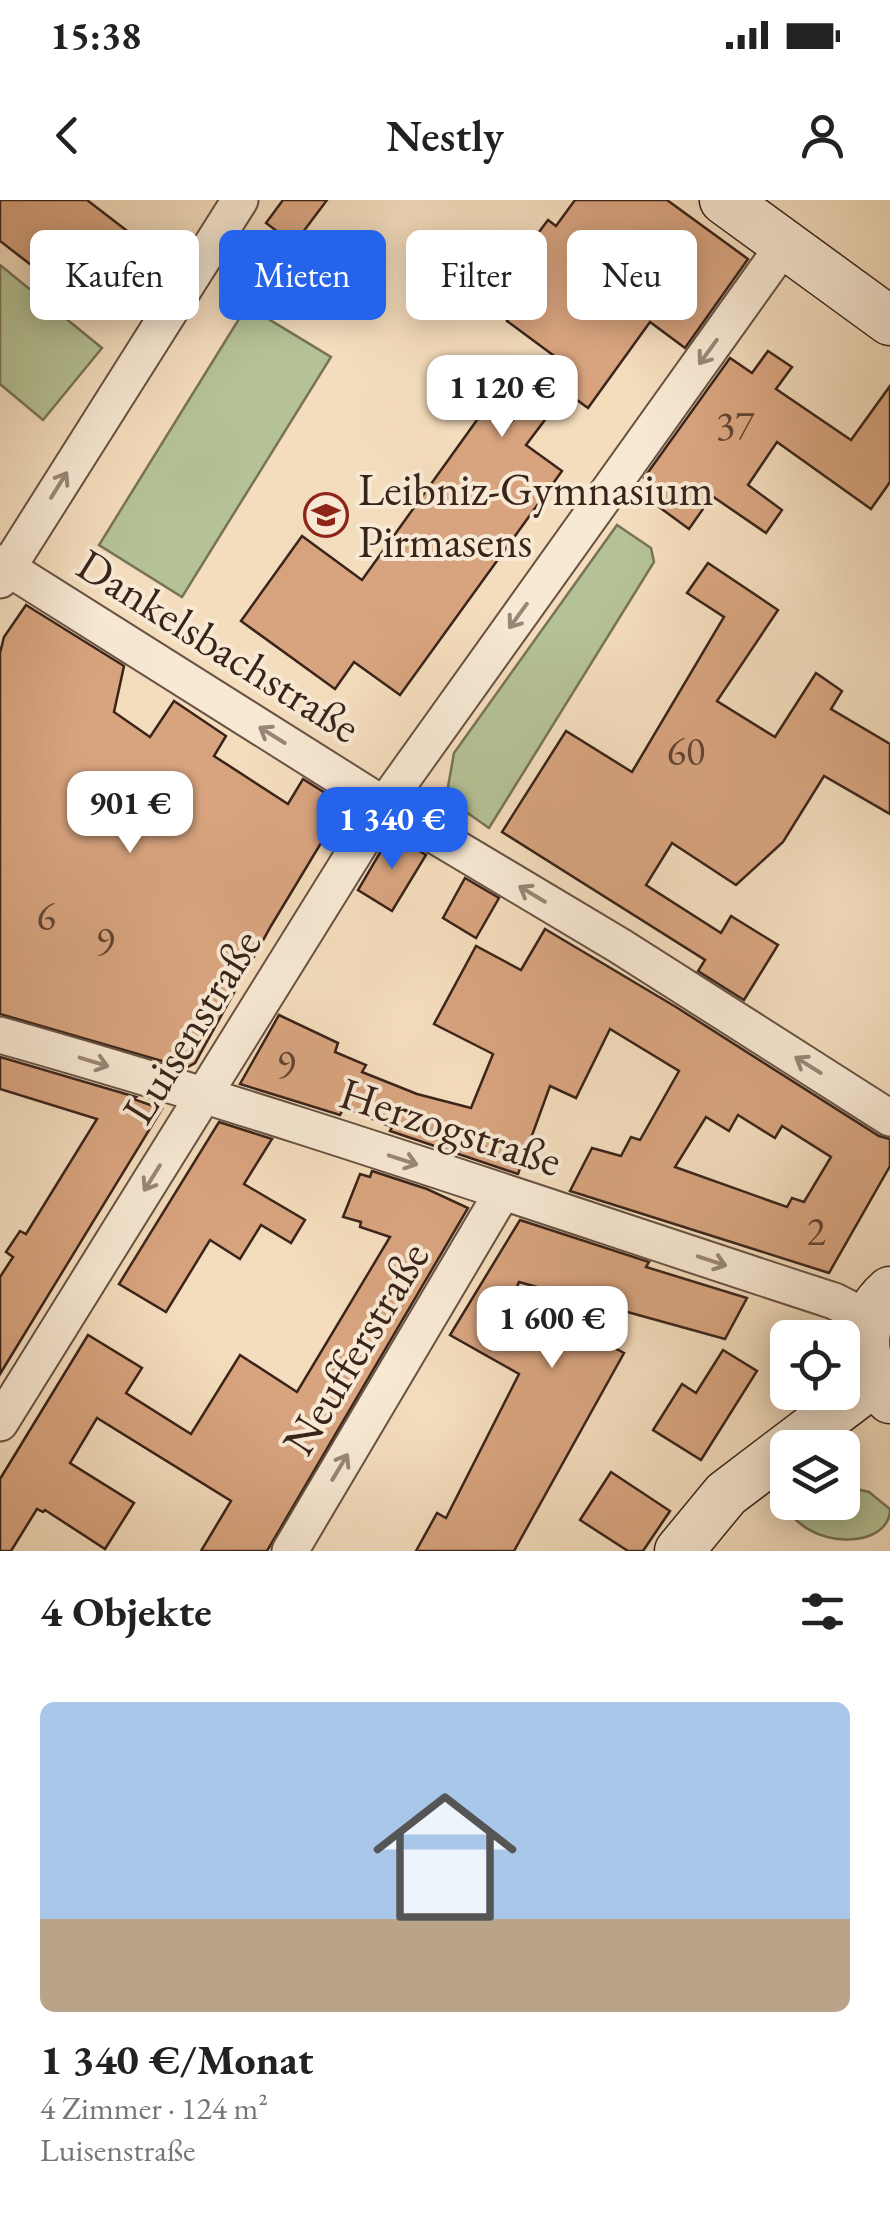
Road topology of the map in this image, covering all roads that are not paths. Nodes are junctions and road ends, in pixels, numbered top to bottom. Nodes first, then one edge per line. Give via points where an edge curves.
1 (240, 200) edge
2 (724, 200) edge
3 (785, 244) junction
4 (890, 321) edge
5 (2, 570) edge
6 (384, 805) junction
7 (0, 1034) edge
8 (204, 1095) junction
9 (890, 1118) edge
10 (502, 1193) junction
11 (879, 1305) edge
12 (882, 1390) edge
13 (0, 1424) edge
14 (290, 1551) edge
15 (679, 1551) edge

5 -> 1 street
2 - 3 street
3 - 4 street
3 -> 6 street, Luisenstraße
6 -> 5 street, Dankelsbachstraße
6 - 8 street, Luisenstraße
9 -> 6 street, Dankelsbachstraße
7 -> 8 street, Herzogstraße
8 -> 10 street, Herzogstraße
8 -> 13 street, Luisenstraße
10 -> 11 street, Herzogstraße via 834,1302
14 -> 10 street, Neufferstraße
11 - 12 street via 864,1343 865,1360
12 - 15 street via 726,1494

